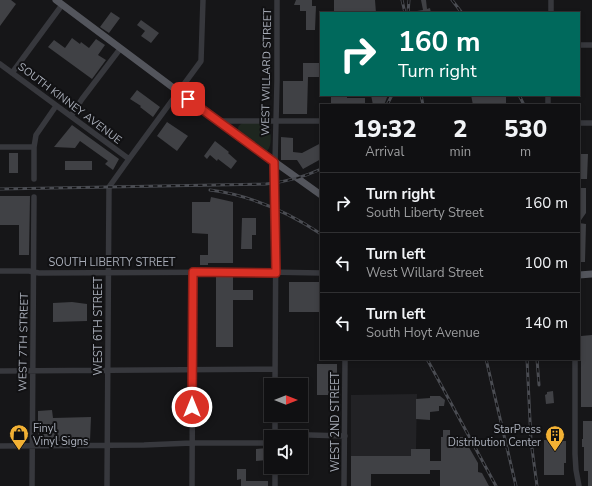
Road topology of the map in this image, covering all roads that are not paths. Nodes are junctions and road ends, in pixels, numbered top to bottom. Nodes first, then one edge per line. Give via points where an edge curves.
1 (203, 0) edge
2 (277, 0) edge
3 (551, 0) edge
4 (59, 2) edge
5 (551, 12) edge
6 (580, 46) edge
7 (592, 46) edge
8 (120, 49) junction
9 (0, 64) edge
10 (12, 73) junction
11 (178, 92) junction
12 (56, 106) junction
13 (71, 116) junction
14 (276, 120) junction
15 (218, 121) junction
16 (320, 121) edge
17 (580, 123) edge
18 (592, 123) edge
19 (0, 147) edge
20 (34, 147) junction
21 (129, 159) junction
22 (274, 162) junction
23 (34, 179) dead end
24 (320, 194) edge
25 (34, 197) dead end
26 (0, 271) edge
27 (34, 272) junction
28 (193, 272) junction
29 (108, 273) junction
30 (276, 273) junction
31 (320, 273) edge
32 (580, 274) edge
33 (592, 274) edge
34 (345, 360) edge
35 (575, 360) edge
36 (275, 369) junction
37 (108, 370) junction
38 (193, 370) junction
39 (0, 371) edge
40 (33, 371) junction
41 (275, 378) edge
42 (308, 435) edge
43 (345, 436) junction
44 (192, 443) junction
45 (264, 443) edge
46 (108, 445) junction
47 (0, 446) edge
48 (32, 446) junction
49 (275, 474) edge
50 (32, 486) edge
51 (107, 486) edge
52 (192, 486) edge
53 (275, 486) edge
54 (344, 486) edge
55 (579, 486) edge

1 - 11 street, WEST 6TH STREET via 201,61
2 - 14 street, WEST WILLARD STREET
3 - 5 street
4 - 8 main road
4 - 10 street
6 - 7 street
8 - 11 main road
8 - 13 street
9 - 10 street, SOUTH KINNEY AVENUE
10 - 12 street, SOUTH KINNEY AVENUE
11 - 15 main road
11 - 21 street, WEST 6TH STREET
12 - 13 street, SOUTH KINNEY AVENUE
12 - 20 street via 38,132
13 - 21 street, SOUTH KINNEY AVENUE
14 - 15 street
14 - 16 street
14 - 22 street, WEST WILLARD STREET
15 - 22 main road
17 - 18 street
19 - 20 street
20 - 23 street
21 - 29 street, WEST 6TH STREET via 109,187
22 - 24 main road
22 - 30 street, WEST WILLARD STREET
25 - 27 street, WEST 7TH STREET
26 - 27 street, SOUTH LIBERTY STREET
27 - 29 street, SOUTH LIBERTY STREET
27 - 40 street, WEST 7TH STREET
28 - 29 street, SOUTH LIBERTY STREET
28 - 30 street, SOUTH LIBERTY STREET
28 - 38 street
29 - 37 street, WEST 6TH STREET
30 - 31 street, SOUTH LIBERTY STREET
30 - 36 street, WEST WILLARD STREET
32 - 33 main road
34 - 43 street, WEST 2ND STREET
35 - 55 street via 574,432
36 - 38 street
36 - 41 street, WEST WILLARD STREET
37 - 38 street
37 - 40 street
37 - 46 street, WEST 6TH STREET
38 - 44 street
39 - 40 street
40 - 48 street, WEST 7TH STREET
42 - 43 street
43 - 54 street, WEST 2ND STREET
44 - 45 street
44 - 46 street
44 - 52 street
46 - 48 street
46 - 51 street, WEST 6TH STREET
47 - 48 street
48 - 50 street, WEST 7TH STREET
49 - 53 street

